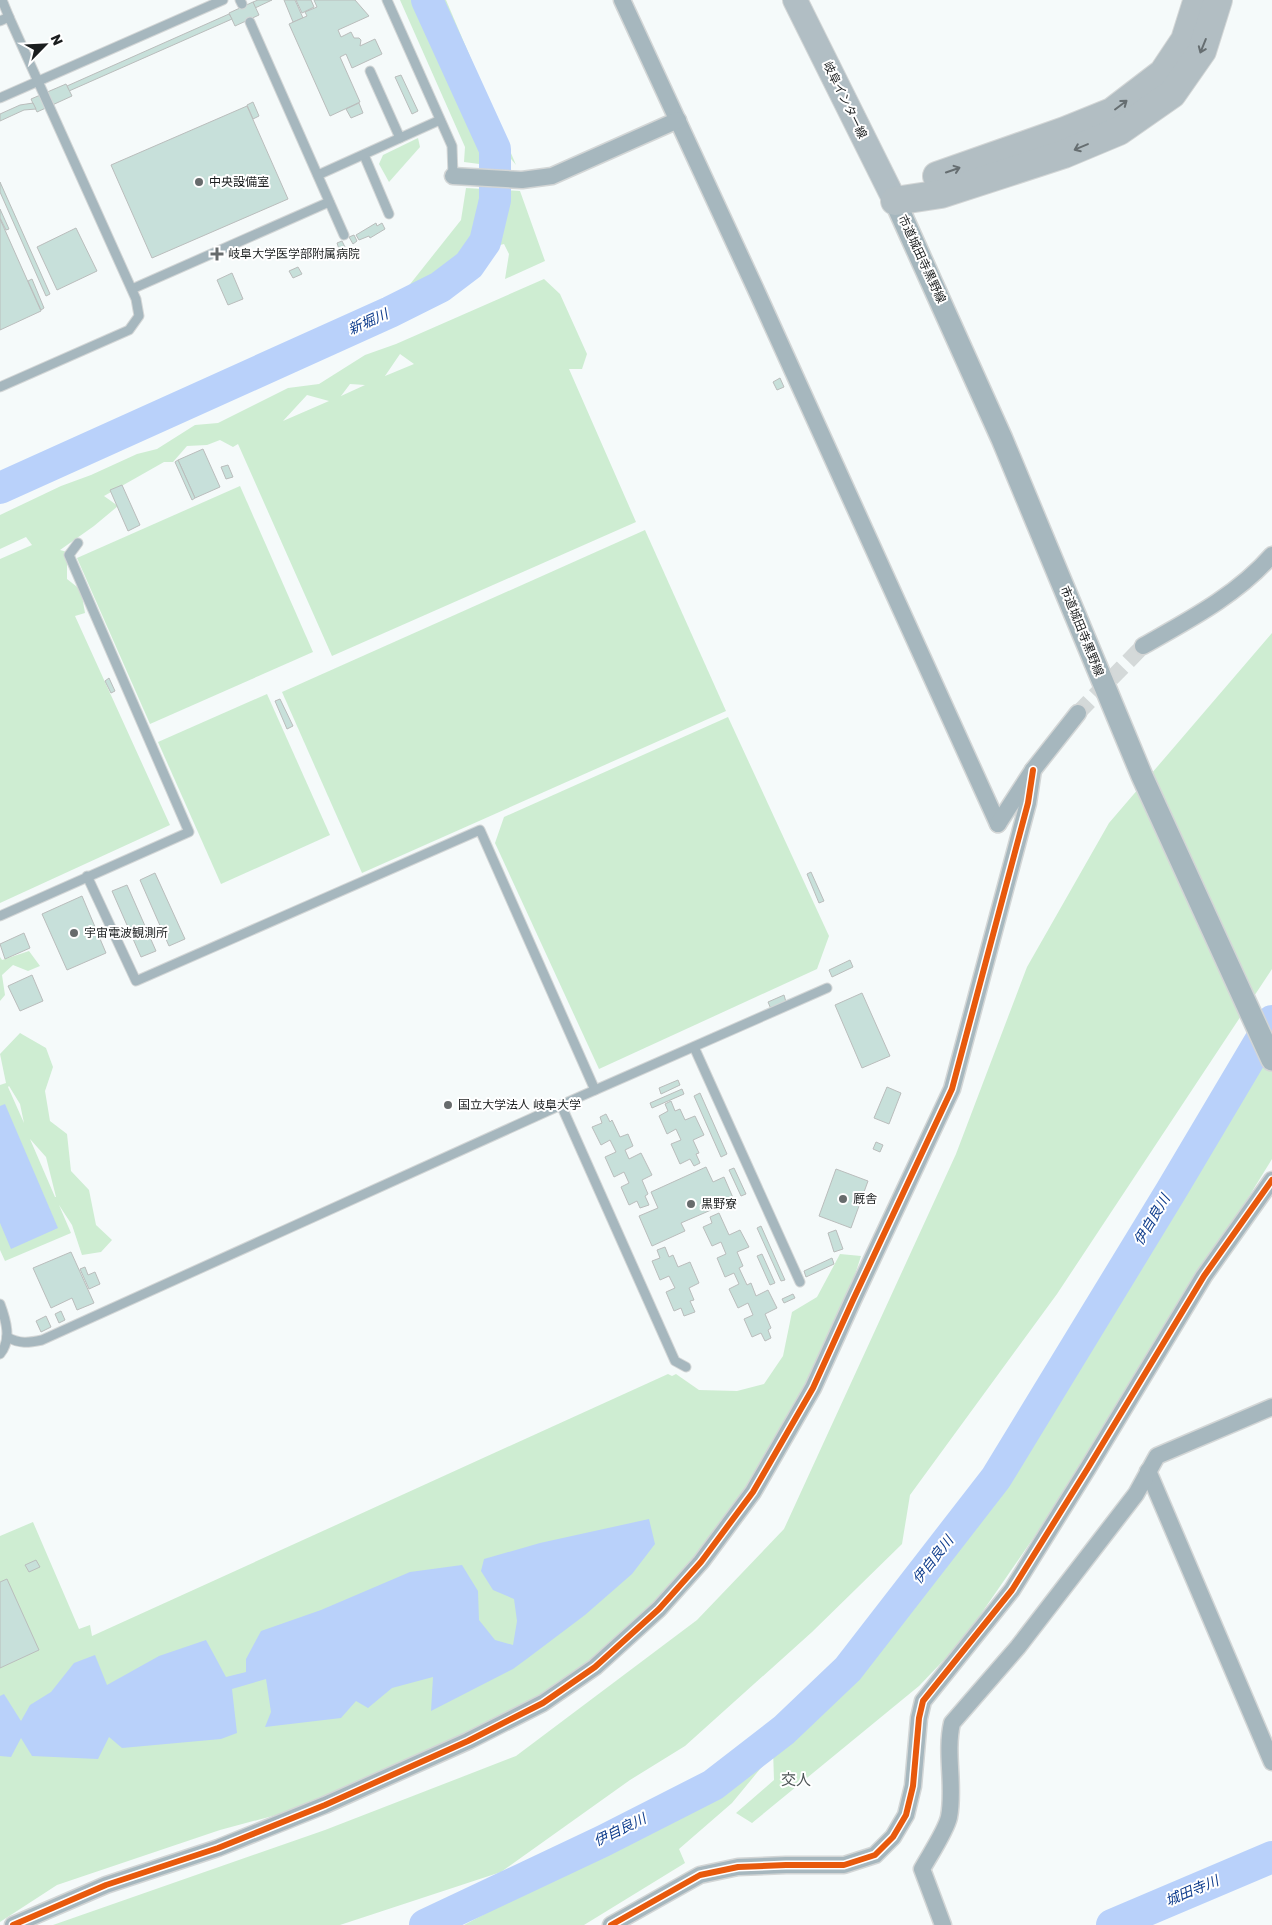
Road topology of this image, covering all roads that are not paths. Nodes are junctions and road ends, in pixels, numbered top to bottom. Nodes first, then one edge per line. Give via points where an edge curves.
1 (2, 0) edge
2 (223, 0) edge
3 (386, 0) edge
4 (622, 0) edge
5 (794, 0) edge
6 (1198, 0) edge
7 (1218, 0) edge
8 (9, 17) junction
9 (0, 21) edge
10 (250, 22) dead end
11 (370, 71) dead end
12 (38, 81) junction
13 (0, 98) edge
14 (440, 120) junction
15 (678, 120) junction
16 (400, 138) junction
17 (364, 155) junction
18 (318, 176) junction
19 (453, 176) joint
20 (895, 201) junction
21 (329, 202) junction
22 (389, 214) dead end
23 (344, 235) dead end
24 (132, 289) junction
25 (0, 387) edge
26 (78, 543) dead end
27 (1272, 555) edge
28 (1143, 646) tunnel mouth
29 (1078, 713) tunnel mouth
30 (1033, 770) junction
31 (87, 876) junction
32 (0, 916) edge
33 (827, 988) dead end
34 (694, 1047) junction
35 (1272, 1060) edge
36 (595, 1090) junction
37 (561, 1106) junction
38 (1272, 1180) edge
39 (800, 1282) dead end
40 (0, 1304) edge
41 (7, 1337) junction
42 (0, 1354) edge
43 (686, 1367) dead end
44 (1272, 1407) edge
45 (1148, 1471) junction
46 (1272, 1762) edge
47 (13, 1925) edge
48 (611, 1925) edge
49 (944, 1925) edge

1 - 8 lane
2 - 12 lane
3 - 14 lane
4 - 15 street
5 - 20 main road, 岐阜インター線
20 -> 6 highway via 931,178 1112,112 1163,74 1185,40
7 -> 20 highway via 1202,51 1172,94 1119,131 1064,154 941,194
8 - 9 lane
8 - 12 lane
10 - 18 lane
11 - 16 lane
12 - 13 lane
12 - 24 lane
14 - 16 lane
14 - 19 lane via 452,146
15 - 19 street via 552,176 522,180
15 - 30 street via 998,824
16 - 17 lane
17 - 18 lane
17 - 22 lane
18 - 21 lane
20 - 35 street, 市道城田寺黒野線 via 1002,439 1142,776
21 - 23 lane
21 - 24 lane
24 - 25 lane via 138,316 129,330
26 - 31 lane via 68,555 189,832
27 - 28 street via 1212,607
29 - 30 street
30 - 47 street via 1028,803 952,1089 813,1388 753,1492 701,1562 658,1609 595,1667 543,1703 468,1741 325,1805 218,1848 106,1885
31 - 32 lane
31 - 36 lane via 136,981 480,830
33 - 34 lane
34 - 36 lane
34 - 39 lane
36 - 37 lane
37 - 41 lane via 42,1340 18,1343
37 - 43 lane via 675,1361
38 - 48 street via 1204,1276 1012,1590 923,1701 913,1786 906,1815 893,1838 875,1855 844,1865 738,1867 700,1875
40 - 41 lane
41 - 42 lane
44 - 45 street via 1157,1456
45 - 46 street
45 - 49 street via 1136,1494 1018,1647 952,1723 948,1736 951,1800 948,1820 922,1870

